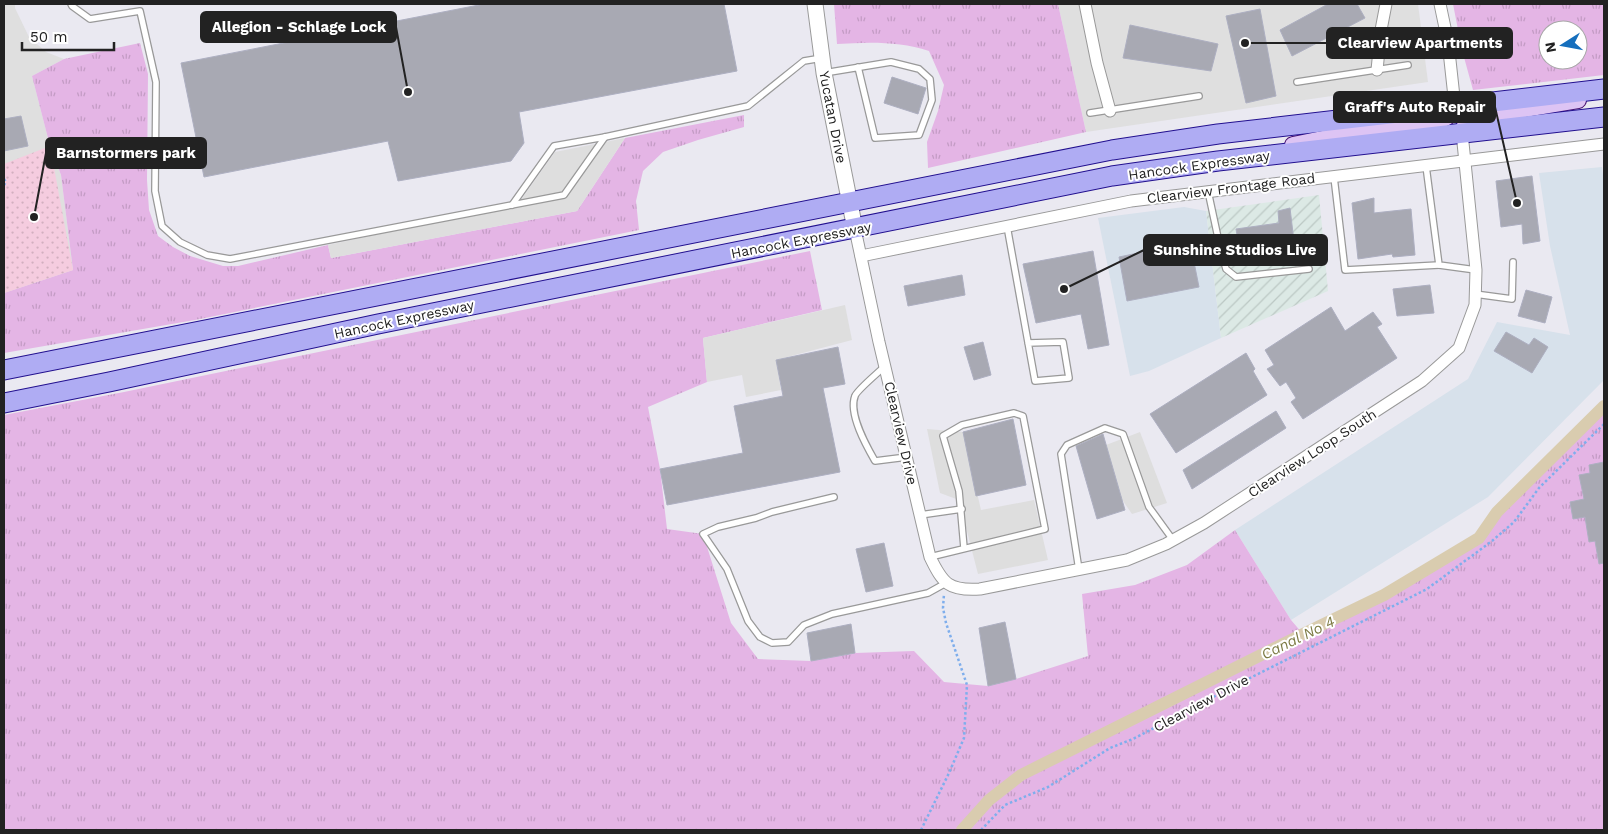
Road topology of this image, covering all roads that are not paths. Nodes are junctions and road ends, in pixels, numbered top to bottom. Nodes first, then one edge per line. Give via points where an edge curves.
1 (71, 4) edge
2 (815, 4) edge
3 (1085, 4) edge
4 (1386, 4) edge
5 (1440, 4) edge
6 (823, 65) junction
7 (1408, 65) dead end
8 (858, 67) junction
9 (1376, 70) junction
10 (1297, 82) dead end
11 (1604, 89) edge
12 (1604, 93) edge
13 (1199, 96) dead end
14 (1455, 106) junction
15 (1110, 110) junction
16 (1090, 113) dead end
17 (1604, 117) edge
18 (1462, 133) junction
19 (605, 137) junction
20 (1604, 144) edge
21 (1260, 156) junction
22 (1465, 160) junction
23 (1426, 165) junction
24 (1334, 176) junction
25 (1208, 191) junction
26 (850, 202) junction
27 (512, 205) junction
28 (1007, 226) junction
29 (855, 229) junction
30 (861, 256) junction
31 (1513, 262) dead end
32 (1438, 265) junction
33 (1309, 270) dead end
34 (1476, 270) junction
35 (1475, 294) junction
36 (1028, 343) junction
37 (885, 366) junction
38 (4, 370) edge
39 (4, 403) edge
40 (906, 456) junction
41 (834, 497) dead end
42 (962, 509) junction
43 (920, 515) junction
44 (1173, 540) junction
45 (964, 548) junction
46 (930, 556) junction
47 (1079, 570) junction
48 (946, 583) junction

1 - 27 lane via 90,20 140,11 156,82 155,191 162,226 180,242 207,255 230,259
2 - 6 street, Yucatan Drive
3 - 15 street
4 - 9 street
5 - 14 street
6 - 8 lane
6 - 19 lane via 804,61 748,106
6 - 26 street, Yucatan Drive
7 - 9 lane
8 - 8 lane via 891,62 920,69 930,79 932,100 919,135 875,138
9 - 10 lane
11 - 14 main road, Hancock Expressway
12 - 18 main road via 1477,117 1469,120
13 - 15 lane
14 - 21 main road via 1447,118 1438,121 1347,134
14 - 26 main road, Hancock Expressway via 1178,140
15 - 16 lane
17 - 18 main road, Hancock Expressway
18 - 21 main road, Hancock Expressway
18 - 22 street, Clearview Loop South
19 - 27 lane via 564,195
19 - 27 lane via 554,146
20 - 22 street, Clearview Frontage Road
21 - 29 main road, Hancock Expressway via 1112,176
22 - 23 street, Clearview Frontage Road
22 - 34 street, Clearview Loop South
23 - 24 street, Clearview Frontage Road
23 - 32 lane
24 - 25 street, Clearview Frontage Road
24 - 32 lane via 1345,270
25 - 28 street, Clearview Frontage Road via 1131,201
25 - 33 lane via 1226,269 1236,276
26 - 29 street, Yucatan Drive
26 - 38 main road, Hancock Expressway
28 - 30 street, Clearview Frontage Road
28 - 36 lane
29 - 30 street, Clearview Drive
29 - 39 main road, Hancock Expressway
30 - 37 street, Clearview Drive
31 - 35 lane via 1512,299
32 - 34 lane
34 - 35 street, Clearview Loop South
35 - 44 street, Clearview Loop South via 1475,304 1459,348 1422,381
36 - 36 lane via 1035,381 1069,378 1063,342
37 - 40 street, Clearview Drive
37 - 40 lane via 855,396 854,409 875,462
40 - 43 street, Clearview Drive
41 - 48 lane via 718,527 703,534 726,569 748,621 760,637 772,643 788,642 804,625 832,614 928,593
42 - 43 lane
42 - 45 lane
42 - 45 lane via 943,436 962,425 1014,413 1023,416 1045,530
43 - 46 street, Clearview Drive
44 - 47 street, Clearview Loop South via 1127,560
44 - 47 lane via 1149,507 1123,434 1105,428 1067,444 1060,454
45 - 46 lane
46 - 48 street, Clearview Drive
47 - 48 street, Clearview Loop South via 980,589

